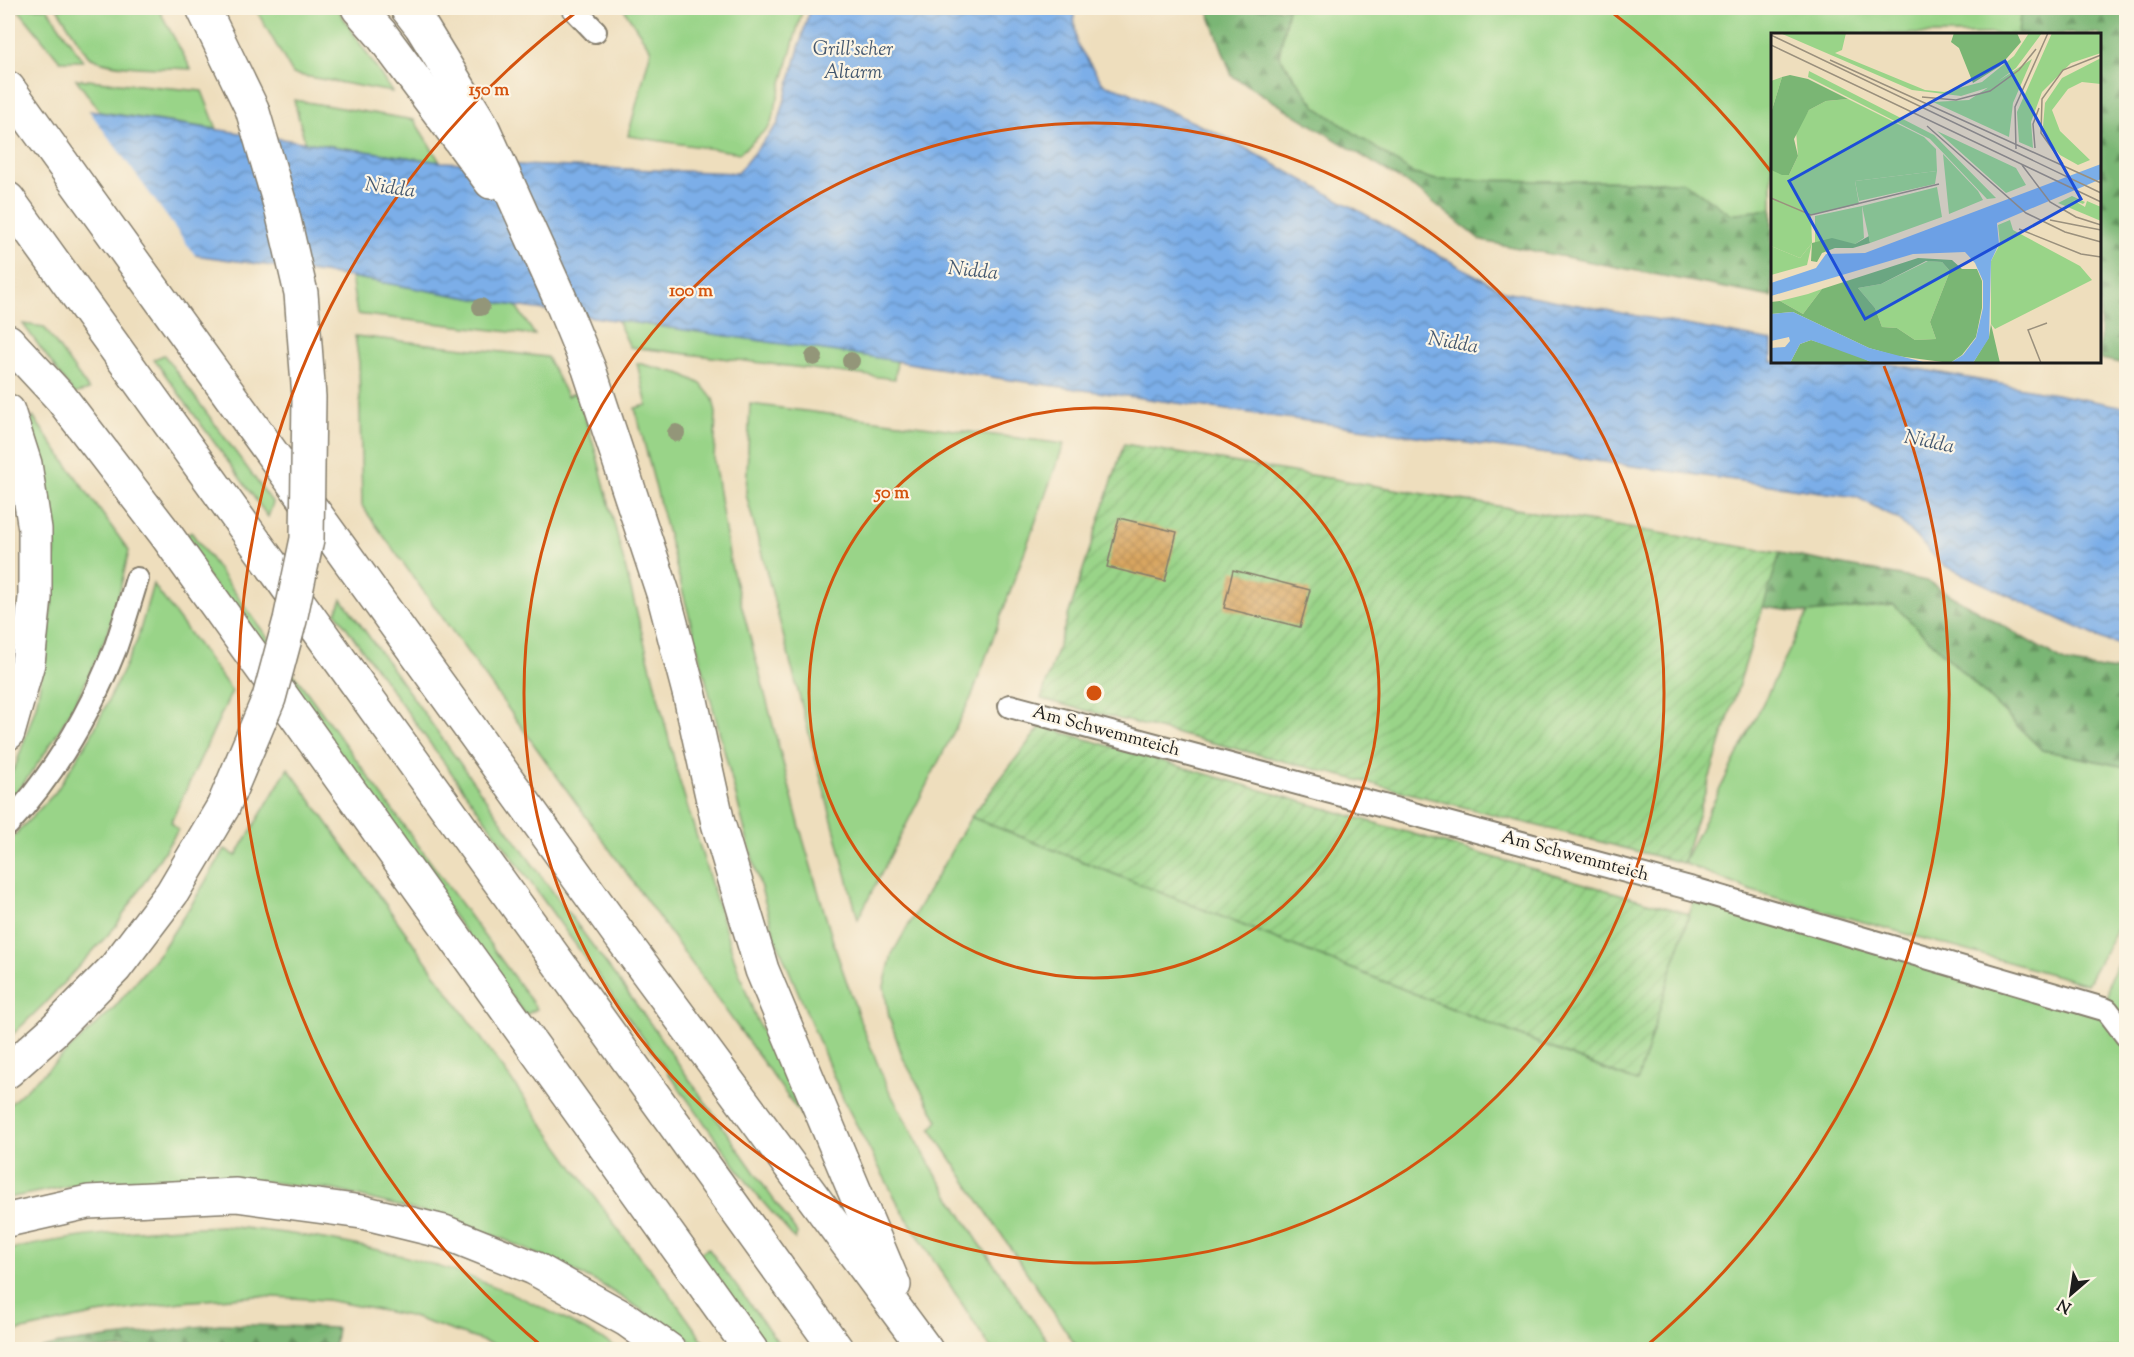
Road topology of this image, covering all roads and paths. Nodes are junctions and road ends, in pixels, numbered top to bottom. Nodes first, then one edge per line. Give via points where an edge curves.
1 (203, 8) edge
2 (358, 8) edge
3 (573, 8) edge
4 (414, 17) edge
5 (595, 30) dead end
6 (8, 88) edge
7 (8, 199) edge
8 (528, 232) junction
9 (8, 341) edge
10 (8, 411) edge
11 (137, 579) dead end
12 (1010, 706) dead end
13 (8, 733) edge
14 (8, 824) edge
15 (2127, 1035) edge
16 (8, 1071) edge
17 (8, 1220) edge
18 (921, 1343) edge
19 (669, 1350) edge
20 (751, 1350) edge
21 (837, 1350) edge

1 - 16 highway, bridge via 252,109 301,293 309,397 307,539 269,698 223,807 172,893 115,968
2 - 8 highway
3 - 5 lane
4 - 8 highway via 481,124
6 - 18 highway via 621,937
7 - 21 highway
8 - 18 highway via 589,369 663,593 718,823 762,970
9 - 20 highway via 61,398 164,532
10 - 13 highway via 25,465 35,529 35,598 28,663
11 - 14 lane via 114,649 89,705 54,768
12 - 15 lane, Am Schwemmteich via 1697,890 2107,1010
17 - 19 highway via 88,1202 236,1195 362,1212 444,1232 534,1268 627,1320

